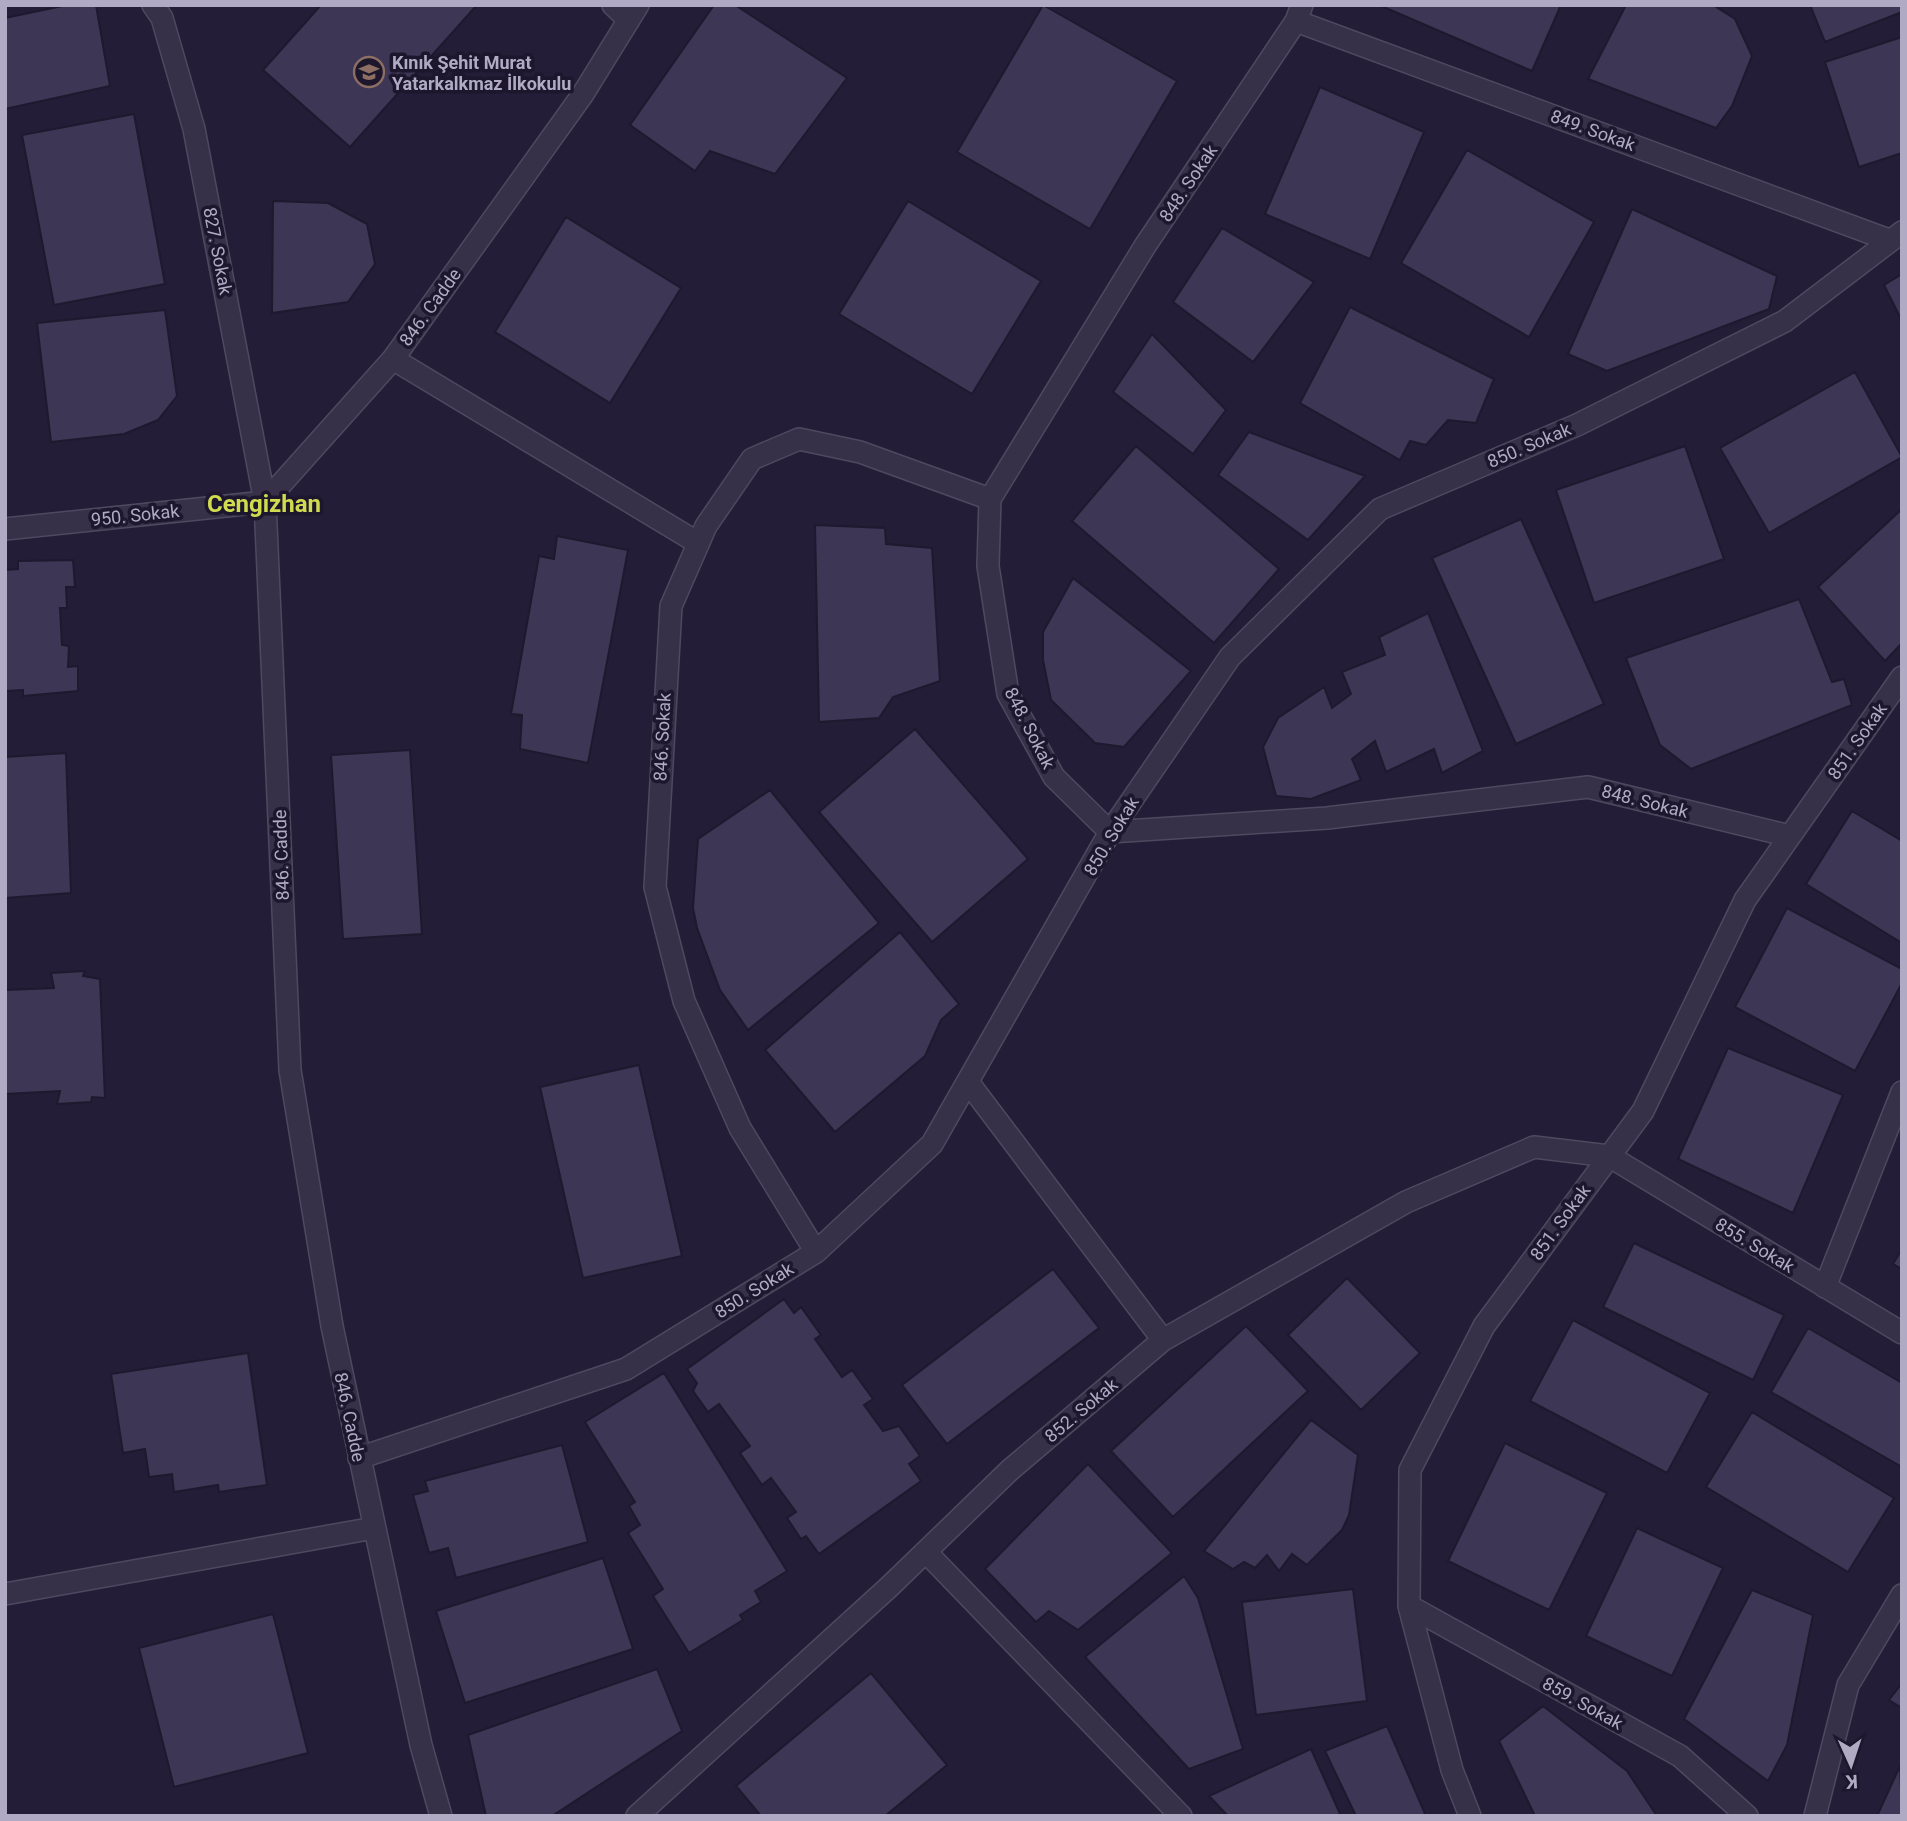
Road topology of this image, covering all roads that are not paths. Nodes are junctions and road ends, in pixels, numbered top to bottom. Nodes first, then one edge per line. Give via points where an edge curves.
1 (153, 5) edge
2 (612, 5) edge
3 (634, 12) edge
4 (1299, 13) edge
5 (1895, 236) edge
6 (393, 359) junction
7 (990, 499) junction
8 (265, 502) junction
9 (5, 528) edge
10 (698, 542) junction
11 (1902, 677) edge
12 (1110, 832) junction
13 (1790, 836) junction
14 (968, 1082) junction
15 (1902, 1093) edge
16 (1609, 1156) junction
17 (816, 1252) junction
18 (1825, 1287) junction
19 (1902, 1333) edge
20 (1163, 1340) junction
21 (359, 1458) junction
22 (374, 1528) junction
23 (926, 1552) junction
24 (5, 1594) edge
25 (1902, 1595) edge
26 (1409, 1606) junction
27 (441, 1816) edge
28 (637, 1816) edge
29 (1181, 1816) edge
30 (1470, 1816) edge
31 (1747, 1816) edge
32 (1815, 1816) edge

1 - 8 street, 827. Sokak via 162,18 194,129
2 - 3 street
3 - 6 street, 846. Cadde via 583,94
4 - 5 street, 849. Sokak
4 - 7 street, 848. Sokak via 1145,246
5 - 12 street, 850. Sokak via 1786,321 1577,425 1380,509 1230,657
6 - 8 street, 846. Cadde
6 - 10 street
7 - 10 street, 846. Sokak via 860,452 799,439 752,459
7 - 12 street, 848. Sokak via 988,565 1008,694 1054,777
8 - 9 street, 950. Sokak
8 - 21 street, 846. Cadde via 290,1070
10 - 17 street, 846. Sokak via 671,606 655,887 684,1001 712,1065 740,1128
11 - 13 street, 851. Sokak
12 - 13 street, 848. Sokak via 1327,818 1588,788
12 - 14 street, 850. Sokak
13 - 16 street, 851. Sokak via 1745,900 1643,1111
14 - 17 street, 850. Sokak via 932,1144
14 - 20 street
15 - 18 street
16 - 18 street, 855. Sokak
16 - 20 street, 852. Sokak via 1534,1147 1406,1202
16 - 26 street, 851. Sokak via 1484,1326 1410,1470
17 - 21 street, 850. Sokak via 626,1369
18 - 19 street, 855. Sokak
20 - 23 street, 852. Sokak via 1010,1470
21 - 22 street, 846. Cadde
22 - 24 street
22 - 27 street, 846. Cadde
23 - 28 street, 852. Sokak
23 - 29 street
25 - 32 street via 1849,1685
26 - 30 street, 851. Sokak via 1452,1770
26 - 31 street, 859. Sokak via 1680,1756

